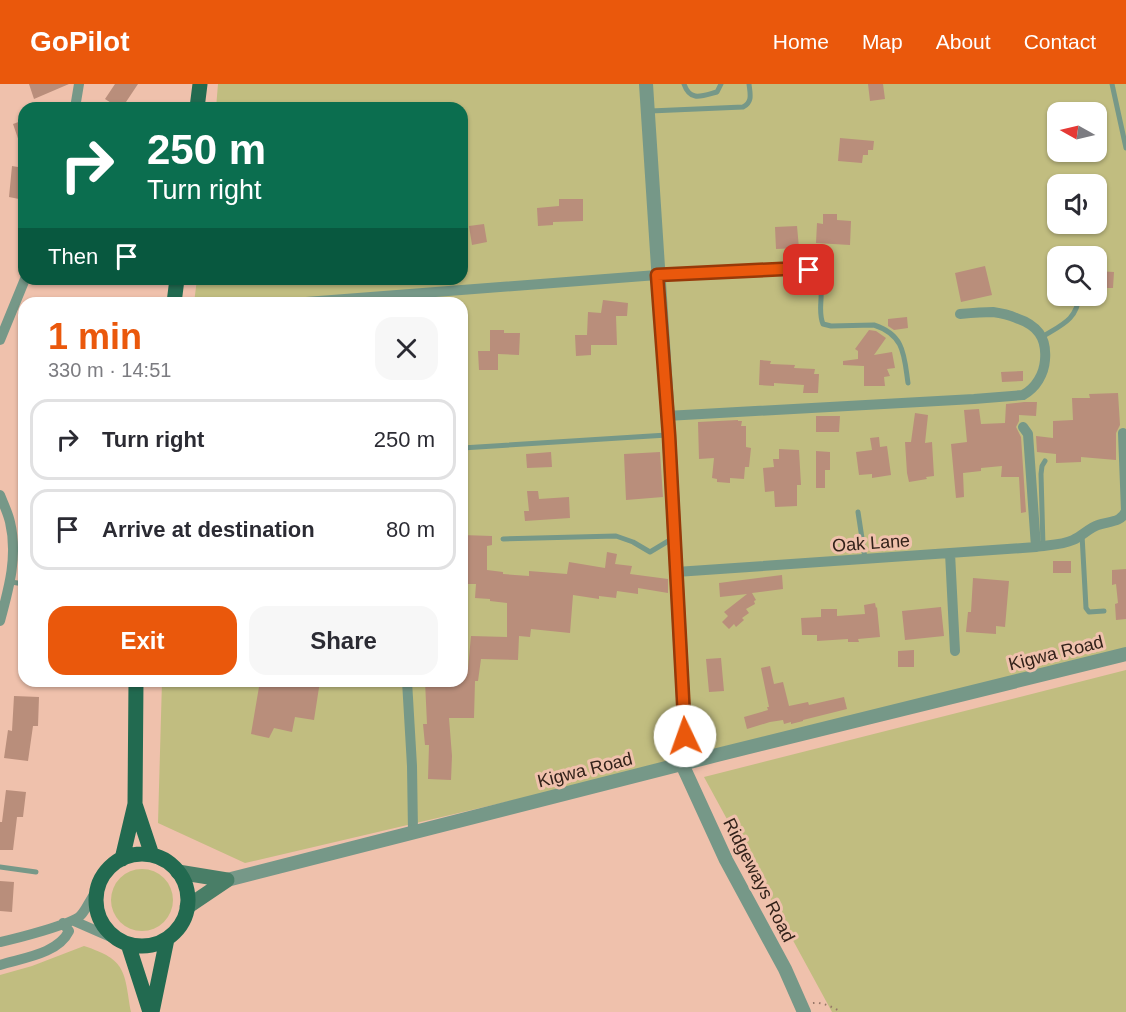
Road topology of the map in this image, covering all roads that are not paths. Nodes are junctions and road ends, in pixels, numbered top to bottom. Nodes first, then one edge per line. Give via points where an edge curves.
1 (79, 84) edge
2 (200, 84) edge
3 (646, 84) edge
4 (684, 84) edge
5 (721, 84) edge
6 (749, 84) edge
7 (1112, 84) edge
8 (76, 102) edge
9 (198, 102) edge
10 (648, 111) junction
11 (1126, 148) edge
12 (657, 275) junction
13 (23, 285) edge
14 (371, 297) edge
15 (1077, 306) edge
16 (960, 314) dead end
17 (1042, 337) junction
18 (0, 340) edge
19 (908, 383) dead end
20 (666, 416) junction
21 (1023, 427) dead end
22 (1123, 434) dead end
23 (669, 435) junction
24 (468, 448) edge
25 (1045, 461) dead end
26 (0, 495) edge
27 (858, 512) dead end
28 (1082, 535) junction
29 (503, 539) dead end
30 (1040, 547) junction
31 (950, 554) junction
32 (866, 560) junction
33 (676, 572) junction
34 (11, 582) junction
35 (18, 583) edge
36 (1104, 610) dead end
37 (0, 621) edge
38 (955, 651) dead end
39 (1126, 654) edge
40 (136, 687) edge
41 (407, 687) edge
42 (682, 765) junction
43 (135, 804) junction
44 (413, 832) junction
45 (152, 855) junction
46 (122, 859) junction
47 (0, 867) edge
48 (36, 872) dead end
49 (178, 872) junction
50 (227, 880) junction
51 (97, 891) junction
52 (187, 907) junction
53 (69, 922) junction
54 (166, 939) junction
55 (0, 942) edge
56 (125, 943) junction
57 (0, 965) edge
58 (802, 1010) edge
59 (151, 1012) edge

1 - 8 street
2 - 9 main road
3 - 10 street
4 - 5 lane via 693,96 717,92
6 - 10 lane via 750,99 743,106
7 - 11 lane
10 - 12 street
12 - 14 street
12 - 19 lane via 803,268 816,273 821,281 823,324 881,328 900,342
12 - 20 street
13 - 18 street
15 - 17 lane via 1065,323
16 - 17 street via 995,312 1012,316 1034,326
17 - 20 street via 1046,352 1044,368 1038,382 1023,395
20 - 23 street
21 - 30 street via 1028,434
22 - 28 street, Oak Lane via 1124,516
23 - 24 lane
23 - 33 street
25 - 30 lane via 1041,474
26 - 34 street via 10,522 14,554
27 - 32 lane
28 - 30 street, Oak Lane via 1069,542
28 - 36 lane via 1086,608 1089,612
29 - 33 lane via 616,536 650,552 670,540
30 - 31 street, Oak Lane
31 - 32 street, Oak Lane
31 - 38 street
32 - 33 street, Oak Lane
33 - 42 street via 685,736
34 - 35 lane
34 - 37 street
39 - 42 street, Kigwa Road
40 - 43 main road
41 - 44 street
42 - 44 street, Kigwa Road
42 - 58 street, Ridgeways Road
43 - 45 main road
43 - 46 main road
44 - 50 street, Kigwa Road
45 - 46 main road
45 - 49 main road
46 - 51 main road via 105,874
47 - 48 lane
49 - 50 main road
49 - 52 main road via 187,892
50 - 52 main road
51 - 53 street via 81,915
51 - 56 main road via 103,924
52 - 54 main road via 180,926
53 - 55 street
53 - 56 street
53 - 57 street via 66,937 55,945
54 - 56 main road via 148,946
54 - 59 main road
56 - 59 main road

